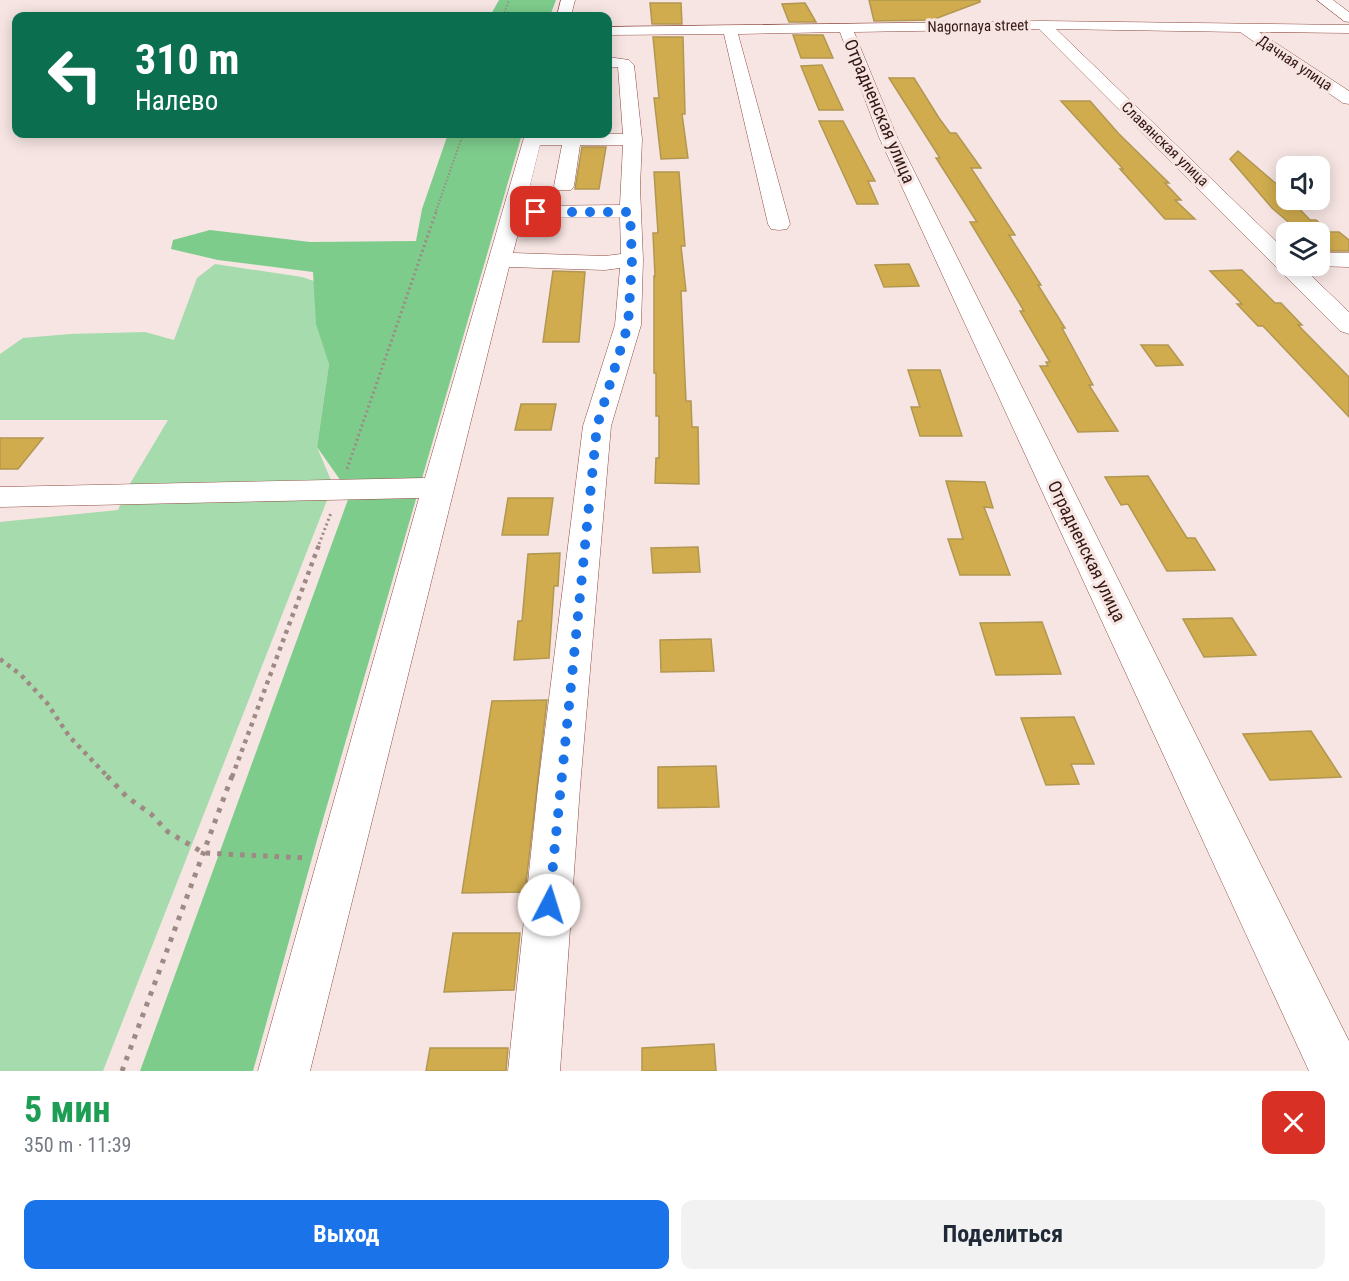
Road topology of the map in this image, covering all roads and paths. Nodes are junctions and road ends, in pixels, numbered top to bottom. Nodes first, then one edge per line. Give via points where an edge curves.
1 (1324, 0) edge
2 (1117, 12) dead end
3 (765, 13) dead end
4 (1349, 18) edge
5 (836, 23) junction
6 (1043, 25) junction
7 (1136, 26) junction
8 (1242, 27) junction
9 (772, 28) junction
10 (1349, 29) edge
11 (730, 30) junction
12 (612, 31) edge
13 (612, 62) edge
14 (1349, 99) edge
15 (461, 138) edge
16 (533, 138) edge
17 (546, 138) edge
18 (633, 139) junction
19 (572, 140) junction
20 (564, 186) dead end
21 (512, 212) junction
22 (630, 212) junction
23 (779, 224) dead end
24 (1276, 253) edge
25 (501, 260) junction
26 (632, 260) junction
27 (1330, 260) edge
28 (1349, 260) edge
29 (1299, 276) edge
30 (1349, 326) edge
31 (438, 488) junction
32 (339, 490) junction
33 (0, 497) edge
34 (0, 659) edge
35 (204, 853) junction
36 (340, 859) junction
37 (1335, 1050) edge
38 (122, 1071) edge
39 (284, 1071) edge
40 (534, 1071) edge

1 - 4 street
2 - 7 street
3 - 9 street
5 - 6 street, Nagornaya street
5 - 9 street, Nagornaya street
5 - 37 street, Отрадненская улица via 888,137
6 - 7 street, Nagornaya street
6 - 24 street, Славянская улица
7 - 8 street, Nagornaya street
8 - 10 street, Nagornaya street
8 - 14 street, Дачная улица
9 - 11 street, Nagornaya street
11 - 12 street, Nagornaya street
11 - 23 street
13 - 18 street via 626,65
15 - 32 path
16 - 21 street
17 - 19 street
18 - 19 street
18 - 22 street
19 - 20 street
21 - 22 street
21 - 25 street
22 - 26 street
25 - 26 street
25 - 31 street
26 - 40 street via 628,325 597,426
27 - 28 street
29 - 30 street, Славянская улица
31 - 32 street
31 - 36 street
32 - 33 street
32 - 35 path
34 - 35 path via 47,703 69,736 127,796 168,832
35 - 36 path
35 - 38 path
36 - 39 street

